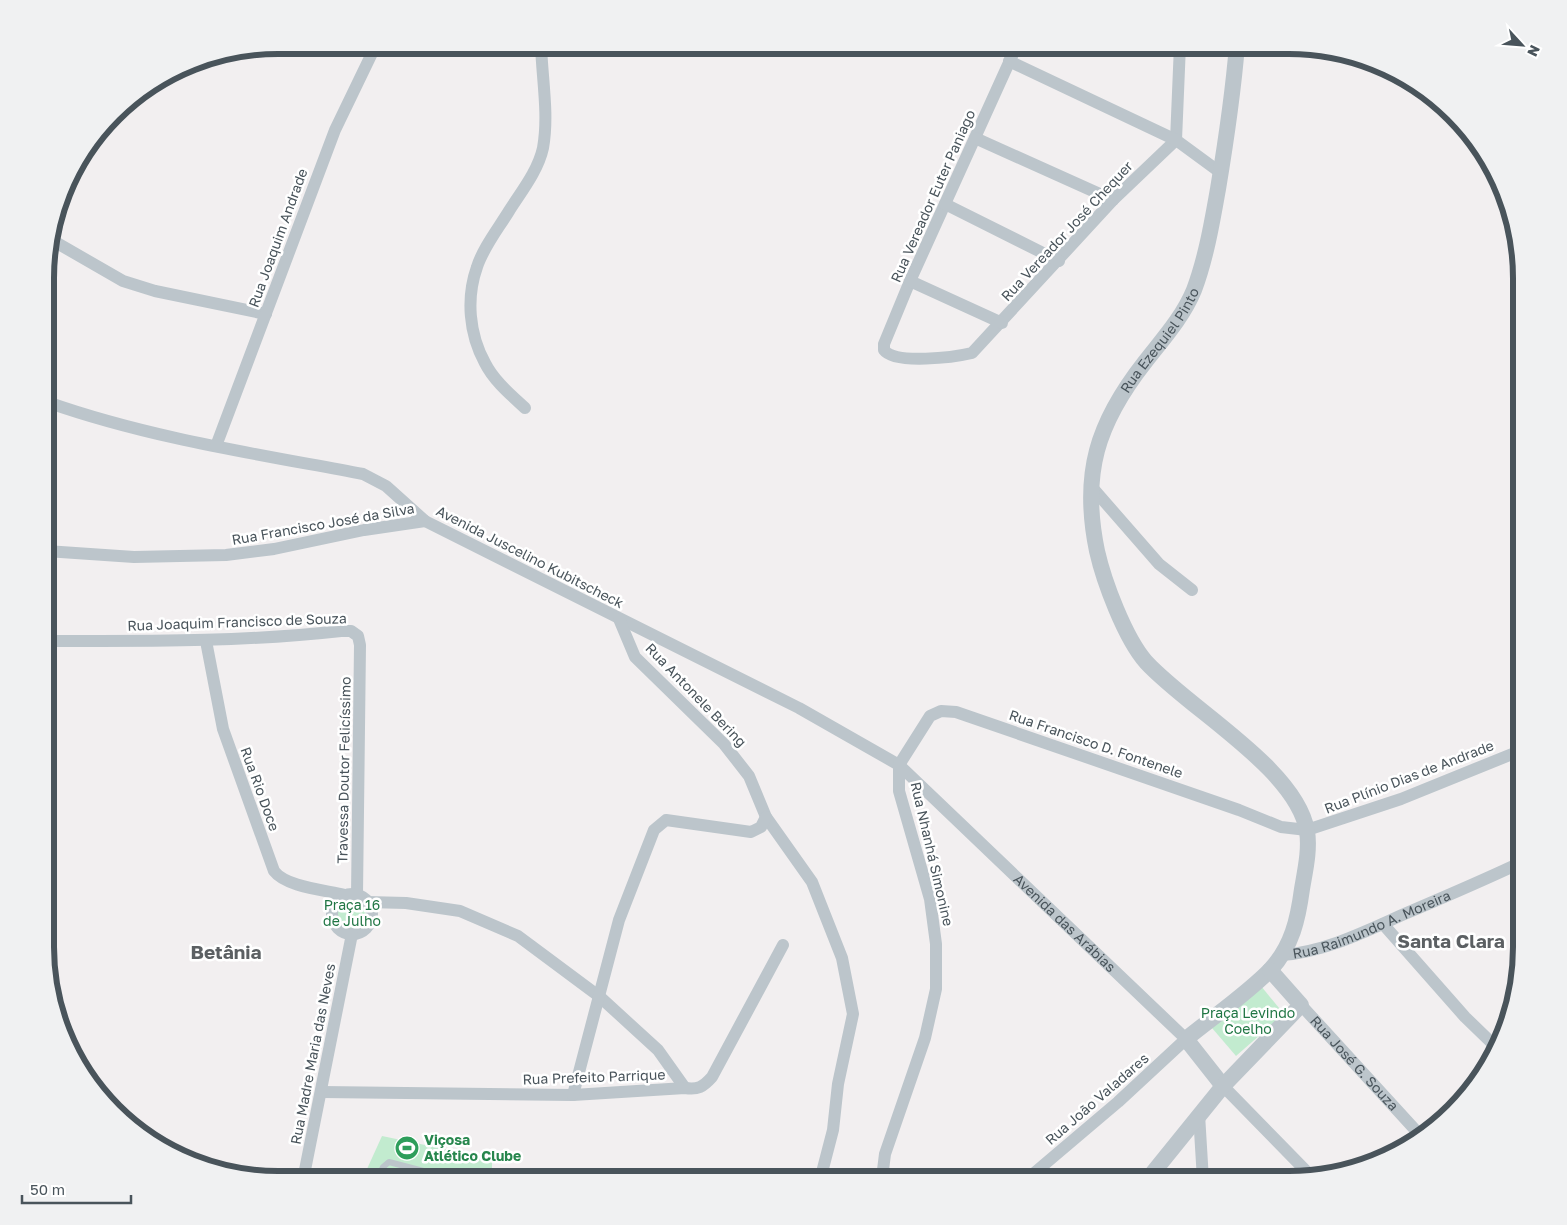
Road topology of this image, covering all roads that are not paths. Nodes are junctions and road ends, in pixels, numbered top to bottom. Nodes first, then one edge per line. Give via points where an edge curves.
1 (372, 54) edge
2 (541, 54) edge
3 (1013, 54) edge
4 (1180, 54) edge
5 (1236, 54) edge
6 (1009, 62) junction
7 (975, 138) junction
8 (1176, 140) junction
9 (1221, 173) junction
10 (1113, 200) junction
11 (945, 204) junction
12 (57, 243) edge
13 (1059, 261) junction
14 (910, 281) junction
15 (266, 314) junction
16 (1002, 323) junction
17 (892, 356) joint
18 (54, 404) edge
19 (525, 408) dead end
20 (216, 446) junction
21 (1090, 485) junction
22 (425, 521) junction
23 (54, 552) edge
24 (1192, 590) dead end
25 (619, 619) junction
26 (206, 641) junction
27 (54, 643) edge
28 (360, 645) joint
29 (1513, 754) edge
30 (900, 765) junction
31 (766, 817) junction
32 (1307, 830) junction
33 (1513, 866) edge
34 (356, 897) junction
35 (1383, 924) junction
36 (352, 934) junction
37 (783, 945) dead end
38 (1282, 955) junction
39 (1270, 970) junction
40 (600, 997) junction
41 (1302, 1005) junction
42 (1186, 1039) junction
43 (1492, 1043) edge
44 (1223, 1086) junction
45 (685, 1088) junction
46 (322, 1092) junction
47 (573, 1095) junction
48 (1199, 1114) junction
49 (1416, 1132) edge
50 (305, 1171) edge
51 (381, 1171) edge
52 (423, 1171) edge
53 (822, 1171) edge
54 (884, 1171) edge
55 (1037, 1171) edge
56 (1154, 1171) edge
57 (1202, 1171) edge
58 (1306, 1171) edge

1 - 15 street, Rua Joaquim Andrade via 335,130
2 - 19 street via 543,148 531,177 477,266 470,295 472,329 484,363
3 - 6 street, Rua Vereador Euter Paniago
4 - 8 street
5 - 9 street, Rua Ezequiel Pinto
6 - 7 street, Rua Vereador Euter Paniago
6 - 8 street
7 - 10 street
7 - 11 street, Rua Vereador Euter Paniago
8 - 9 street
8 - 10 street, Rua Vereador José Chequer
9 - 21 street, Rua Ezequiel Pinto via 1208,244 1193,292 1177,321 1126,386 1110,414 1098,443
10 - 13 street, Rua Vereador José Chequer
11 - 13 street
11 - 14 street, Rua Vereador Euter Paniago
12 - 15 street via 123,281 155,291
13 - 16 street, Rua Vereador José Chequer
14 - 16 street
14 - 17 street, Rua Vereador Euter Paniago via 884,344 884,350
15 - 20 street, Rua Joaquim Andrade
16 - 17 street, Rua Vereador José Chequer via 972,353 950,358
18 - 20 street, Avenida Juscelino Kubitscheck via 130,428
20 - 22 street, Avenida Juscelino Kubitscheck via 363,474 386,486
21 - 24 street via 1159,564
21 - 32 street, Rua Ezequiel Pinto via 1098,554 1120,619 1143,659 1272,770 1289,790
22 - 23 street, Rua Francisco José da Silva via 226,556 134,557
22 - 25 street, Avenida Juscelino Kubitscheck
25 - 30 street, Avenida Juscelino Kubitscheck via 799,708
25 - 31 street, Rua Antonele Bering via 635,657 724,744 749,776
26 - 27 street, Rua Joaquim Francisco de Souza
26 - 28 street, Rua Joaquim Francisco de Souza via 351,631 358,636
26 - 34 street, Rua Rio Doce via 223,729 274,871 279,878 289,882
28 - 34 street, Travessa Doutor Felicíssimo
29 - 32 street, Rua Plínio Dias de Andrade via 1401,799
30 - 32 street, Rua Francisco D. Fontenele via 930,716 941,711 956,712 1281,827
30 - 42 street, Avenida das Arábias
30 - 54 street, Rua Nhanhá Simonine via 899,791 930,899 936,944 936,989 925,1038 885,1154
31 - 40 street via 761,828 752,832 666,820 654,830 619,920
31 - 53 street, Rua Antonele Bering via 812,882 842,958 853,1014 838,1084 833,1130
32 - 38 street via 1299,908 1291,940
33 - 35 street, Rua Raimundo A. Moreira
34 - 36 street via 372,913 364,930
34 - 36 street via 335,903 332,915 340,931
34 - 40 street, Rua Rio Doce via 460,911 491,923 518,936
35 - 38 street, Rua Raimundo A. Moreira via 1317,950
35 - 43 street
36 - 46 street, Rua Madre Maria das Neves
37 - 45 street, Rua Prefeito Parrique via 712,1078 704,1086
38 - 39 street, Rua Raimundo A. Moreira
39 - 41 street, Rua José G. Souza
39 - 42 street, Rua Raimundo A. Moreira
40 - 45 street, Rua Rio Doce via 658,1050
40 - 47 street
41 - 44 street
41 - 49 street, Rua José G. Souza
42 - 44 street, Avenida das Arábias
42 - 55 street, Rua João Valadares
44 - 48 street
44 - 58 street
45 - 47 street, Rua Prefeito Parrique
46 - 47 street, Rua Prefeito Parrique
46 - 50 street, Rua Madre Maria das Neves
48 - 56 street
48 - 57 street
51 - 52 lane via 389,1162

